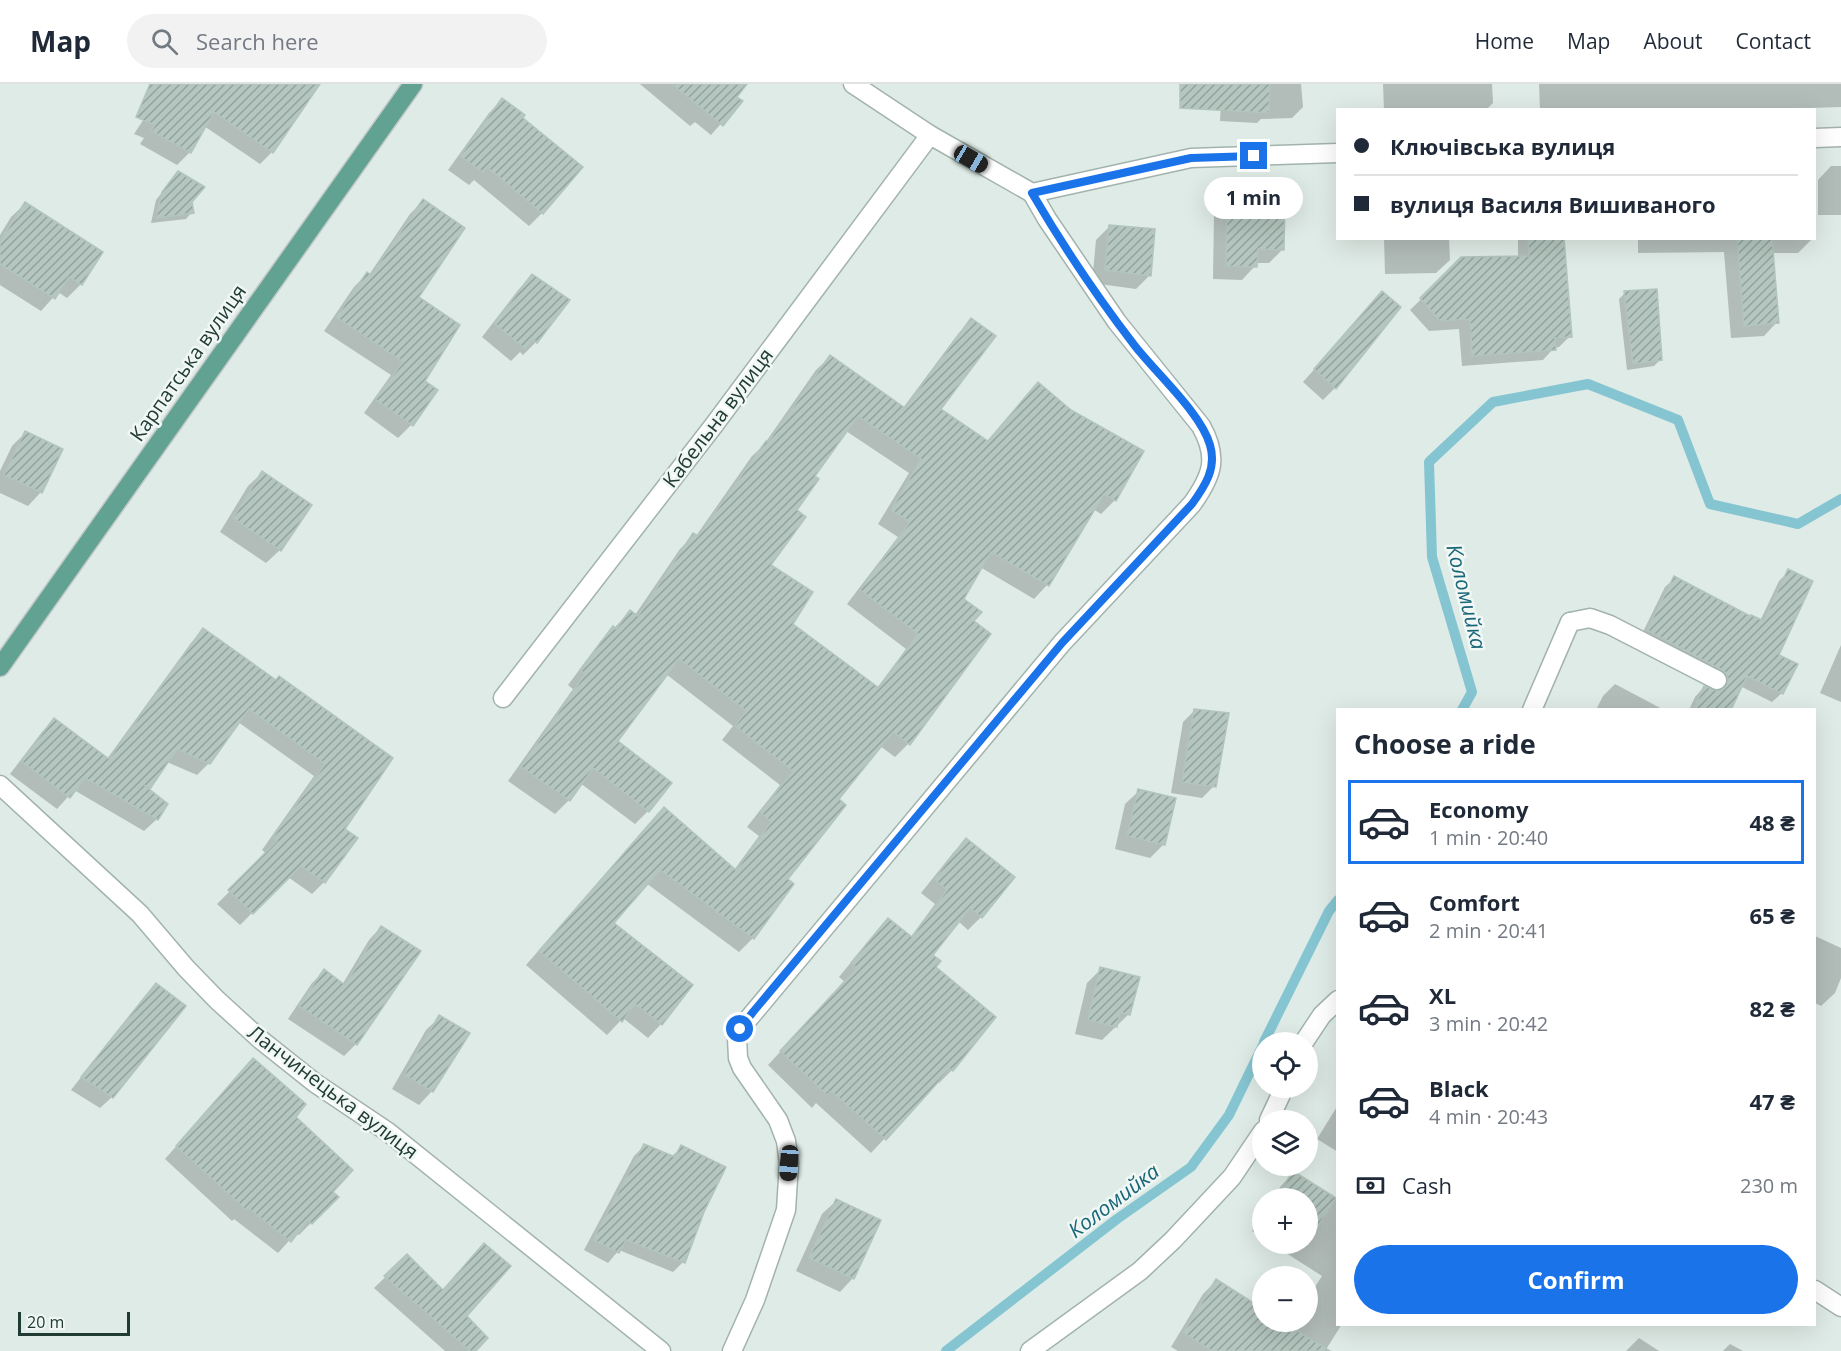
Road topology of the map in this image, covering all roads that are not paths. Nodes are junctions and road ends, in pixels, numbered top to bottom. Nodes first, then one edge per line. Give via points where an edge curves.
1 (414, 84) edge
2 (853, 84) edge
3 (930, 135) junction
4 (1841, 137) edge
5 (1816, 138) edge
6 (1336, 153) edge
7 (1032, 193) junction
8 (0, 667) edge
9 (1717, 680) dead end
10 (503, 698) dead end
11 (1533, 708) edge
12 (0, 786) edge
13 (1336, 1002) edge
14 (1311, 1032) edge
15 (1252, 1147) edge
16 (1816, 1291) edge
17 (1841, 1307) edge
18 (661, 1351) edge
19 (732, 1351) edge
20 (1030, 1351) edge

1 - 8 main road, Карпатська вулиця
2 - 3 street
3 - 7 street
3 - 10 street, Кабельна вулиця via 714,425
4 - 5 street
6 - 7 street via 1191,158
7 - 19 street via 1117,322 1201,426 1210,445 1209,476 1192,504 1062,643 740,1029 737,1038 741,1068 778,1120 789,1163 786,1209 755,1300
9 - 11 street via 1590,618 1570,622
12 - 18 street, Ланчинецька вулиця via 140,914 217,1000 261,1040 315,1083 388,1132
13 - 14 street
15 - 20 street via 1232,1177 1140,1271
16 - 17 street

